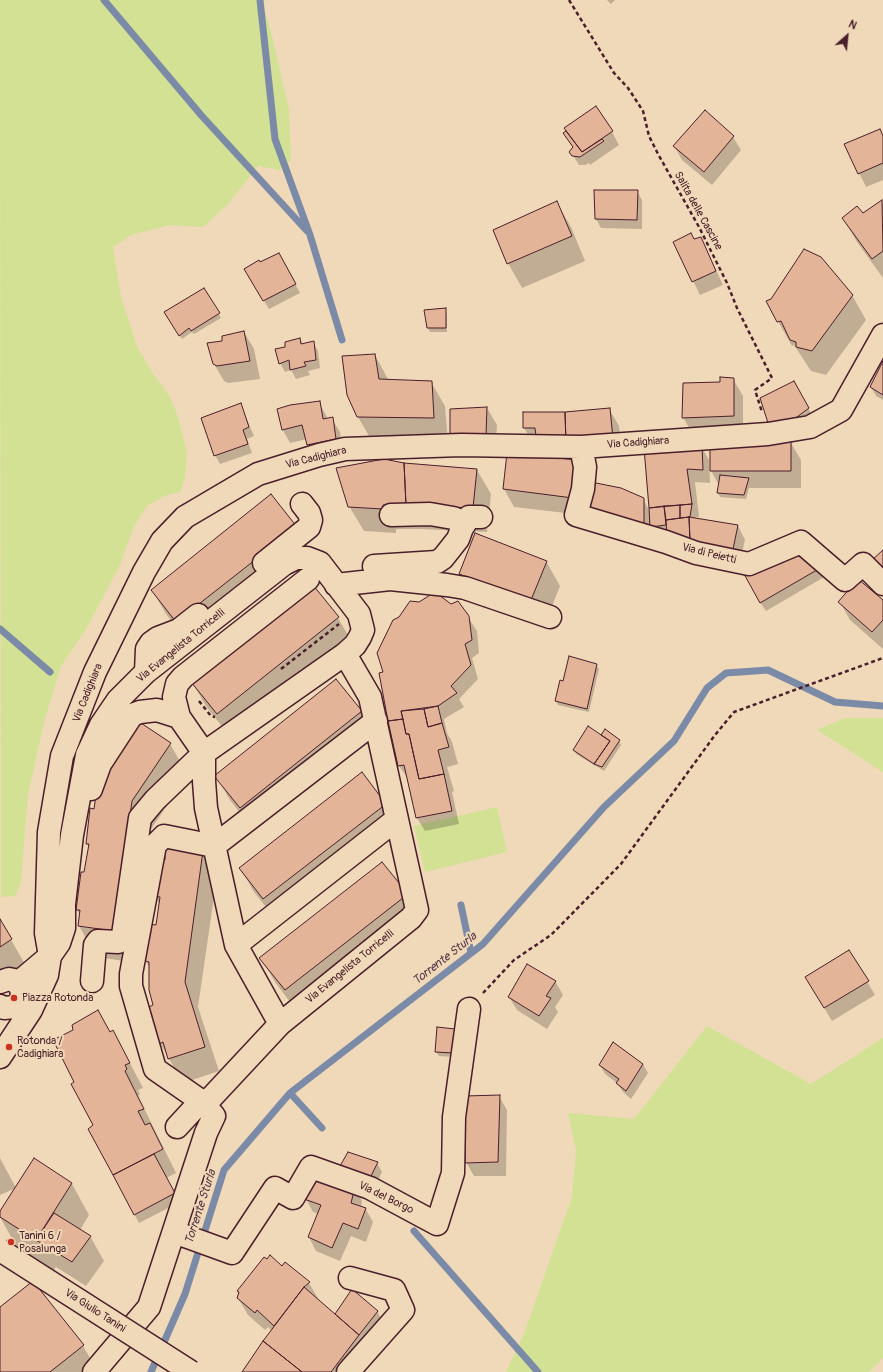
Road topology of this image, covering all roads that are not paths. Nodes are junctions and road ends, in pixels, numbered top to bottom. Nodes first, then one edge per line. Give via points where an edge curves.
1 (883, 335) edge
2 (581, 447) junction
3 (302, 504) dead end
4 (391, 515) dead end
5 (308, 579) dead end
6 (344, 584) junction
7 (883, 584) edge
8 (550, 616) dead end
9 (345, 654) junction
10 (146, 672) junction
11 (179, 717) junction
12 (376, 721) junction
13 (204, 753) junction
14 (397, 820) junction
15 (214, 846) junction
16 (72, 906) dead end
17 (236, 945) junction
18 (50, 956) junction
19 (92, 981) dead end
20 (9, 982) edge
21 (4, 1007) edge
22 (469, 1009) road end
23 (280, 1024) junction
24 (1, 1056) edge
25 (200, 1101) junction
26 (178, 1127) dead end
27 (174, 1232) junction
28 (0, 1250) edge
29 (350, 1278) dead end
30 (94, 1372) edge
31 (191, 1372) edge
32 (348, 1372) edge

1 - 2 street, Via Cadighiara via 841,410 810,427 768,434
2 - 7 street, Via di Peietti via 585,467 583,489 576,515 696,553 749,564 801,542 845,580 862,564
2 - 18 street, Via Cadighiara via 461,446 345,449 258,474 184,517 162,541 144,572 95,672 62,756 48,832 46,933
3 - 10 street via 309,513 310,527 179,630 152,643 147,649
4 - 6 street via 430,514 473,520 437,562 368,567
5 - 11 street via 182,677 177,684 174,697
6 - 8 street via 390,579 447,585 465,588
6 - 9 street, Via Evangelista Torricelli via 359,614 363,630 355,645
6 - 10 street, Via Evangelista Torricelli via 320,563 307,558 296,558 284,564
9 - 12 street, Via Evangelista Torricelli via 370,697
9 - 13 street, Via Evangelista Torricelli
10 - 18 street, Via Evangelista Torricelli via 118,700 87,755 72,835 64,904 64,928 59,943
11 - 13 street
11 - 16 street via 157,710 132,715 100,764 91,790
12 - 14 street, Via Evangelista Torricelli
12 - 15 street
13 - 15 street via 206,808
13 - 19 street, Via Evangelista Torricelli via 140,818 123,935 118,942 98,941 95,945
14 - 17 street
14 - 23 street, Via Evangelista Torricelli via 417,910
15 - 17 street
15 - 25 street via 164,836 155,845 131,974 136,1010 155,1069
17 - 23 street
18 - 20 street
18 - 24 street via 43,986 31,1010
20 - 21 street via 22,992 21,1001 14,1007
21 - 24 street via 9,1026
22 - 27 street, Via del Borgo via 454,1117 453,1173 437,1224 370,1188 311,1167 292,1198 275,1188 232,1253
23 - 25 street via 210,1099
25 - 26 street
25 - 27 street via 214,1116
27 - 30 street via 149,1307
28 - 31 street, Via Giulio Tanini, bridge
29 - 32 street via 394,1290 403,1310

